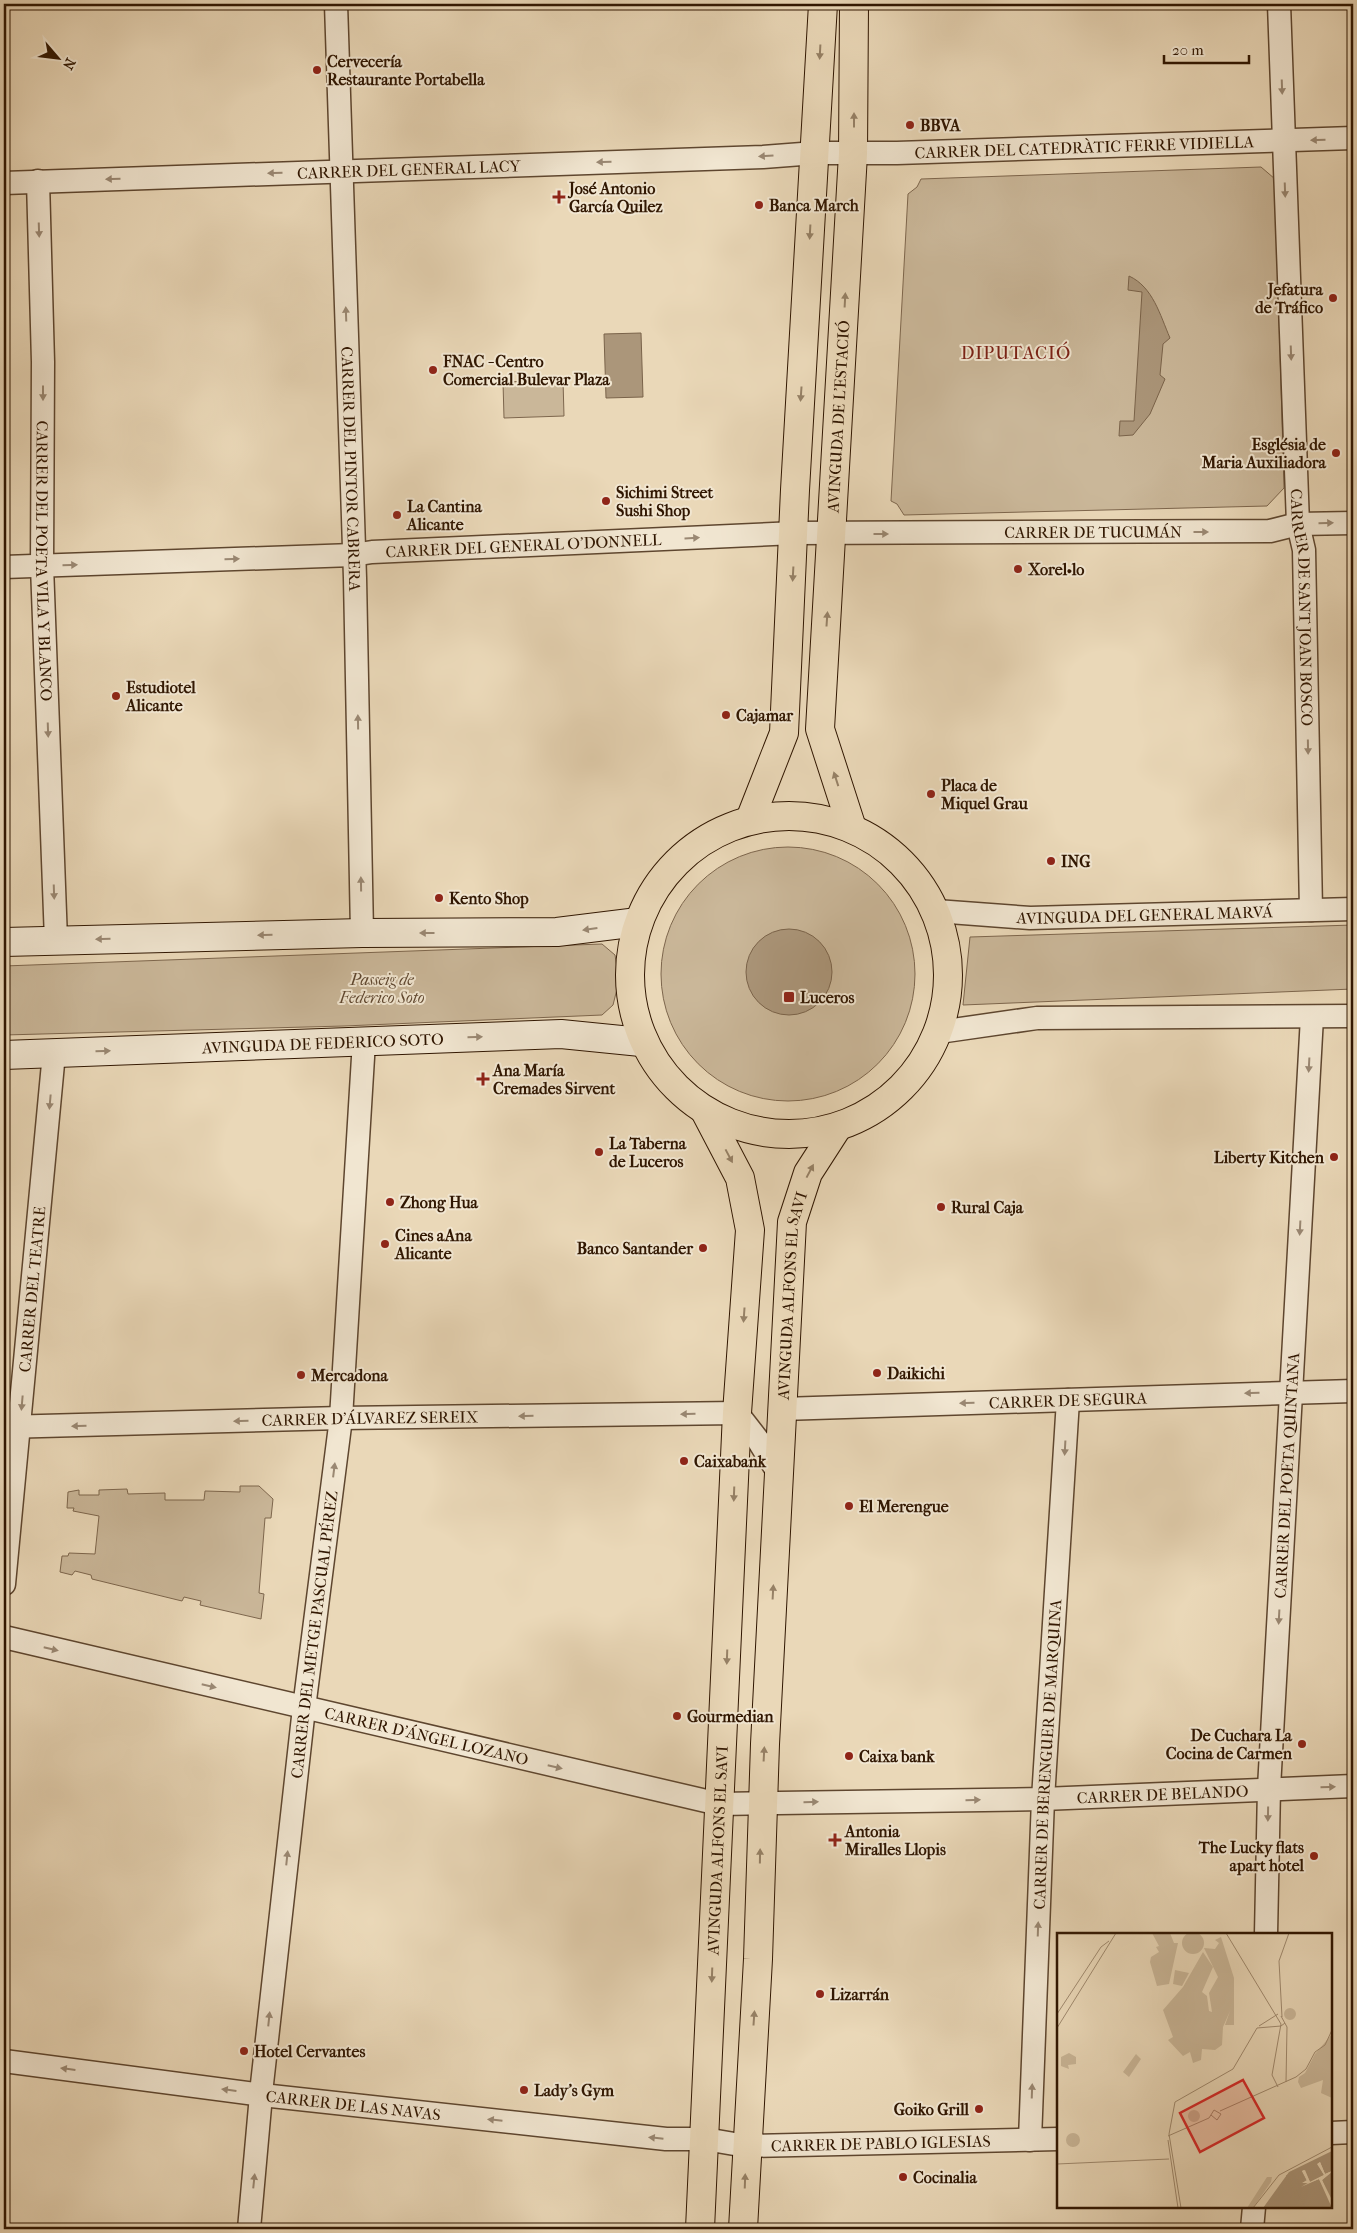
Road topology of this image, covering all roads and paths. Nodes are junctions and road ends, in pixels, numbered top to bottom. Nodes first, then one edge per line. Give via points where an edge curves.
1 (336, 4) edge
2 (823, 4) edge
3 (854, 4) edge
4 (1279, 4) edge
5 (1353, 138) edge
6 (1283, 142) junction
7 (815, 153) junction
8 (853, 154) junction
9 (341, 170) junction
10 (38, 181) junction
11 (4, 183) edge
12 (1353, 522) edge
13 (1298, 524) junction
14 (795, 533) junction
15 (832, 534) junction
16 (353, 555) junction
17 (42, 566) junction
18 (4, 567) edge
19 (751, 817) junction
20 (850, 825) junction
21 (1353, 909) edge
22 (1311, 910) junction
23 (936, 911) junction
24 (638, 922) junction
25 (362, 933) junction
26 (56, 940) junction
27 (4, 942) edge
28 (1353, 1016) edge
29 (1312, 1017) junction
30 (939, 1032) junction
31 (364, 1041) junction
32 (641, 1042) junction
33 (54, 1053) junction
34 (4, 1055) edge
35 (706, 1113) junction
36 (837, 1128) junction
37 (1353, 1391) edge
38 (1291, 1392) junction
39 (1068, 1400) junction
40 (782, 1409) junction
41 (737, 1413) junction
42 (341, 1418) junction
43 (12, 1428) edge
44 (779, 1474) junction
45 (4, 1584) edge
46 (4, 1637) edge
47 (304, 1708) junction
48 (1353, 1786) edge
49 (1269, 1788) junction
50 (1044, 1799) junction
51 (762, 1803) junction
52 (719, 1804) junction
53 (1266, 1933) edge
54 (4, 2061) edge
55 (262, 2095) junction
56 (1353, 2132) edge
57 (1332, 2133) edge
58 (705, 2139) junction
59 (1057, 2139) edge
60 (1030, 2140) junction
61 (746, 2146) junction
62 (1254, 2208) edge
63 (249, 2229) edge
64 (700, 2229) edge
65 (743, 2229) edge
66 (1252, 2229) edge

1 - 9 street, CARRER DEL PINTOR CABRERA
2 -> 7 main road
8 -> 3 main road, AVINGUDA DE L'ESTACIÓ
4 -> 6 street, CARRER DE SANT JOAN BOSCO
5 -> 6 street, CARRER DEL CATEDRÀTIC FERRE VIDIELLA
6 - 8 street, CARRER DEL CATEDRÀTIC FERRE VIDIELLA
6 -> 13 street, CARRER DE SANT JOAN BOSCO
7 - 8 street, CARRER DEL CATEDRÀTIC FERRE VIDIELLA
7 -> 9 street, CARRER DEL GENERAL LACY
7 -> 14 main road
15 -> 8 main road, AVINGUDA DE L'ESTACIÓ
9 -> 10 street, CARRER DEL GENERAL LACY
16 -> 9 street, CARRER DEL PINTOR CABRERA
10 - 11 street, CARRER DEL GENERAL LACY
10 -> 17 street, CARRER DEL POETA VILA Y BLANCO via 43,362
13 -> 12 street, CARRER DE TUCUMÁN
15 -> 13 street, CARRER DE TUCUMÁN via 1270,531
13 -> 22 street, CARRER DE SANT JOAN BOSCO via 1304,550
14 - 15 street, CARRER DEL GENERAL O'DONNELL
16 -> 14 street, CARRER DEL GENERAL O'DONNELL
14 -> 19 main road via 784,733
20 -> 15 main road, AVINGUDA DE L'ESTACIÓ via 820,729
17 -> 16 street, CARRER DEL GENERAL O'DONNELL
25 -> 16 street, CARRER DEL PINTOR CABRERA
17 - 18 street, CARRER DEL GENERAL O'DONNELL
17 -> 26 street, CARRER DEL POETA VILA Y BLANCO
19 - 20 main road via 782,810 815,813
19 - 24 main road via 723,830 678,861
20 - 23 main road via 895,854 920,883
21 - 22 street, AVINGUDA DEL GENERAL MARVÁ
22 - 23 street, AVINGUDA DEL GENERAL MARVÁ via 1030,918
23 - 30 main road via 948,968
24 -> 25 street via 564,932
24 - 32 main road via 629,980
25 -> 26 street
26 - 27 street
28 - 29 street
29 - 30 street via 1037,1018
29 -> 38 street, CARRER DEL POETA QUINTANA
30 - 36 main road via 919,1069 889,1098 863,1117
31 -> 32 street, AVINGUDA DE FEDERICO SOTO via 561,1034
33 -> 31 street, AVINGUDA DE FEDERICO SOTO
31 - 42 street, CARRER DEL METGE PASCUAL PÉREZ
32 - 35 main road via 664,1076
33 - 34 street, AVINGUDA DE FEDERICO SOTO
33 -> 43 street, CARRER DEL TEATRE
35 - 36 main road via 738,1128 791,1136
35 -> 41 main road, AVINGUDA ALFONS EL SAVI via 740,1178 750,1230
40 -> 36 main road, AVINGUDA ALFONS EL SAVI via 792,1222 808,1174
37 - 38 street, CARRER DE SEGURA
38 -> 39 street, CARRER DE SEGURA
38 -> 49 street, CARRER DEL POETA QUINTANA
39 -> 40 street, CARRER DE SEGURA
39 -> 50 street, CARRER DE BERENGUER DE MARQUINA
40 - 44 main road, AVINGUDA ALFONS EL SAVI
41 -> 42 street, CARRER D'ÁLVAREZ SEREIX
41 - 44 street
41 -> 52 main road, AVINGUDA ALFONS EL SAVI
42 -> 43 street, CARRER D'ÁLVAREZ SEREIX
47 -> 42 street, CARRER DEL METGE PASCUAL PÉREZ
43 - 45 street, CARRER DEL TEATRE
51 -> 44 main road, AVINGUDA ALFONS EL SAVI
46 -> 47 street, CARRER D'ÁNGEL LOZANO
47 -> 52 street, CARRER D'ÁNGEL LOZANO
55 -> 47 street, CARRER DEL METGE PASCUAL PÉREZ
49 -> 48 street, CARRER DE BELANDO
49 - 50 street, CARRER DE BELANDO
49 -> 53 street, CARRER DEL POETA QUINTANA
51 -> 50 street, CARRER DE BELANDO
60 -> 50 street, CARRER DE BERENGUER DE MARQUINA
51 - 52 street, CARRER D'ÁNGEL LOZANO
61 -> 51 main road, AVINGUDA ALFONS EL SAVI via 758,1959
52 -> 58 main road, AVINGUDA ALFONS EL SAVI
55 -> 54 street, CARRER DE LAS NAVAS
58 -> 55 street, CARRER DE LAS NAVAS via 666,2139
63 -> 55 street, CARRER DEL METGE PASCUAL PÉREZ
56 - 57 street
58 - 61 street, CARRER DE PABLO IGLESIAS
58 - 64 main road, AVINGUDA ALFONS EL SAVI
59 - 60 street, CARRER DE PABLO IGLESIAS
60 - 61 street, CARRER DE PABLO IGLESIAS
65 -> 61 main road, AVINGUDA ALFONS EL SAVI
62 - 66 street

